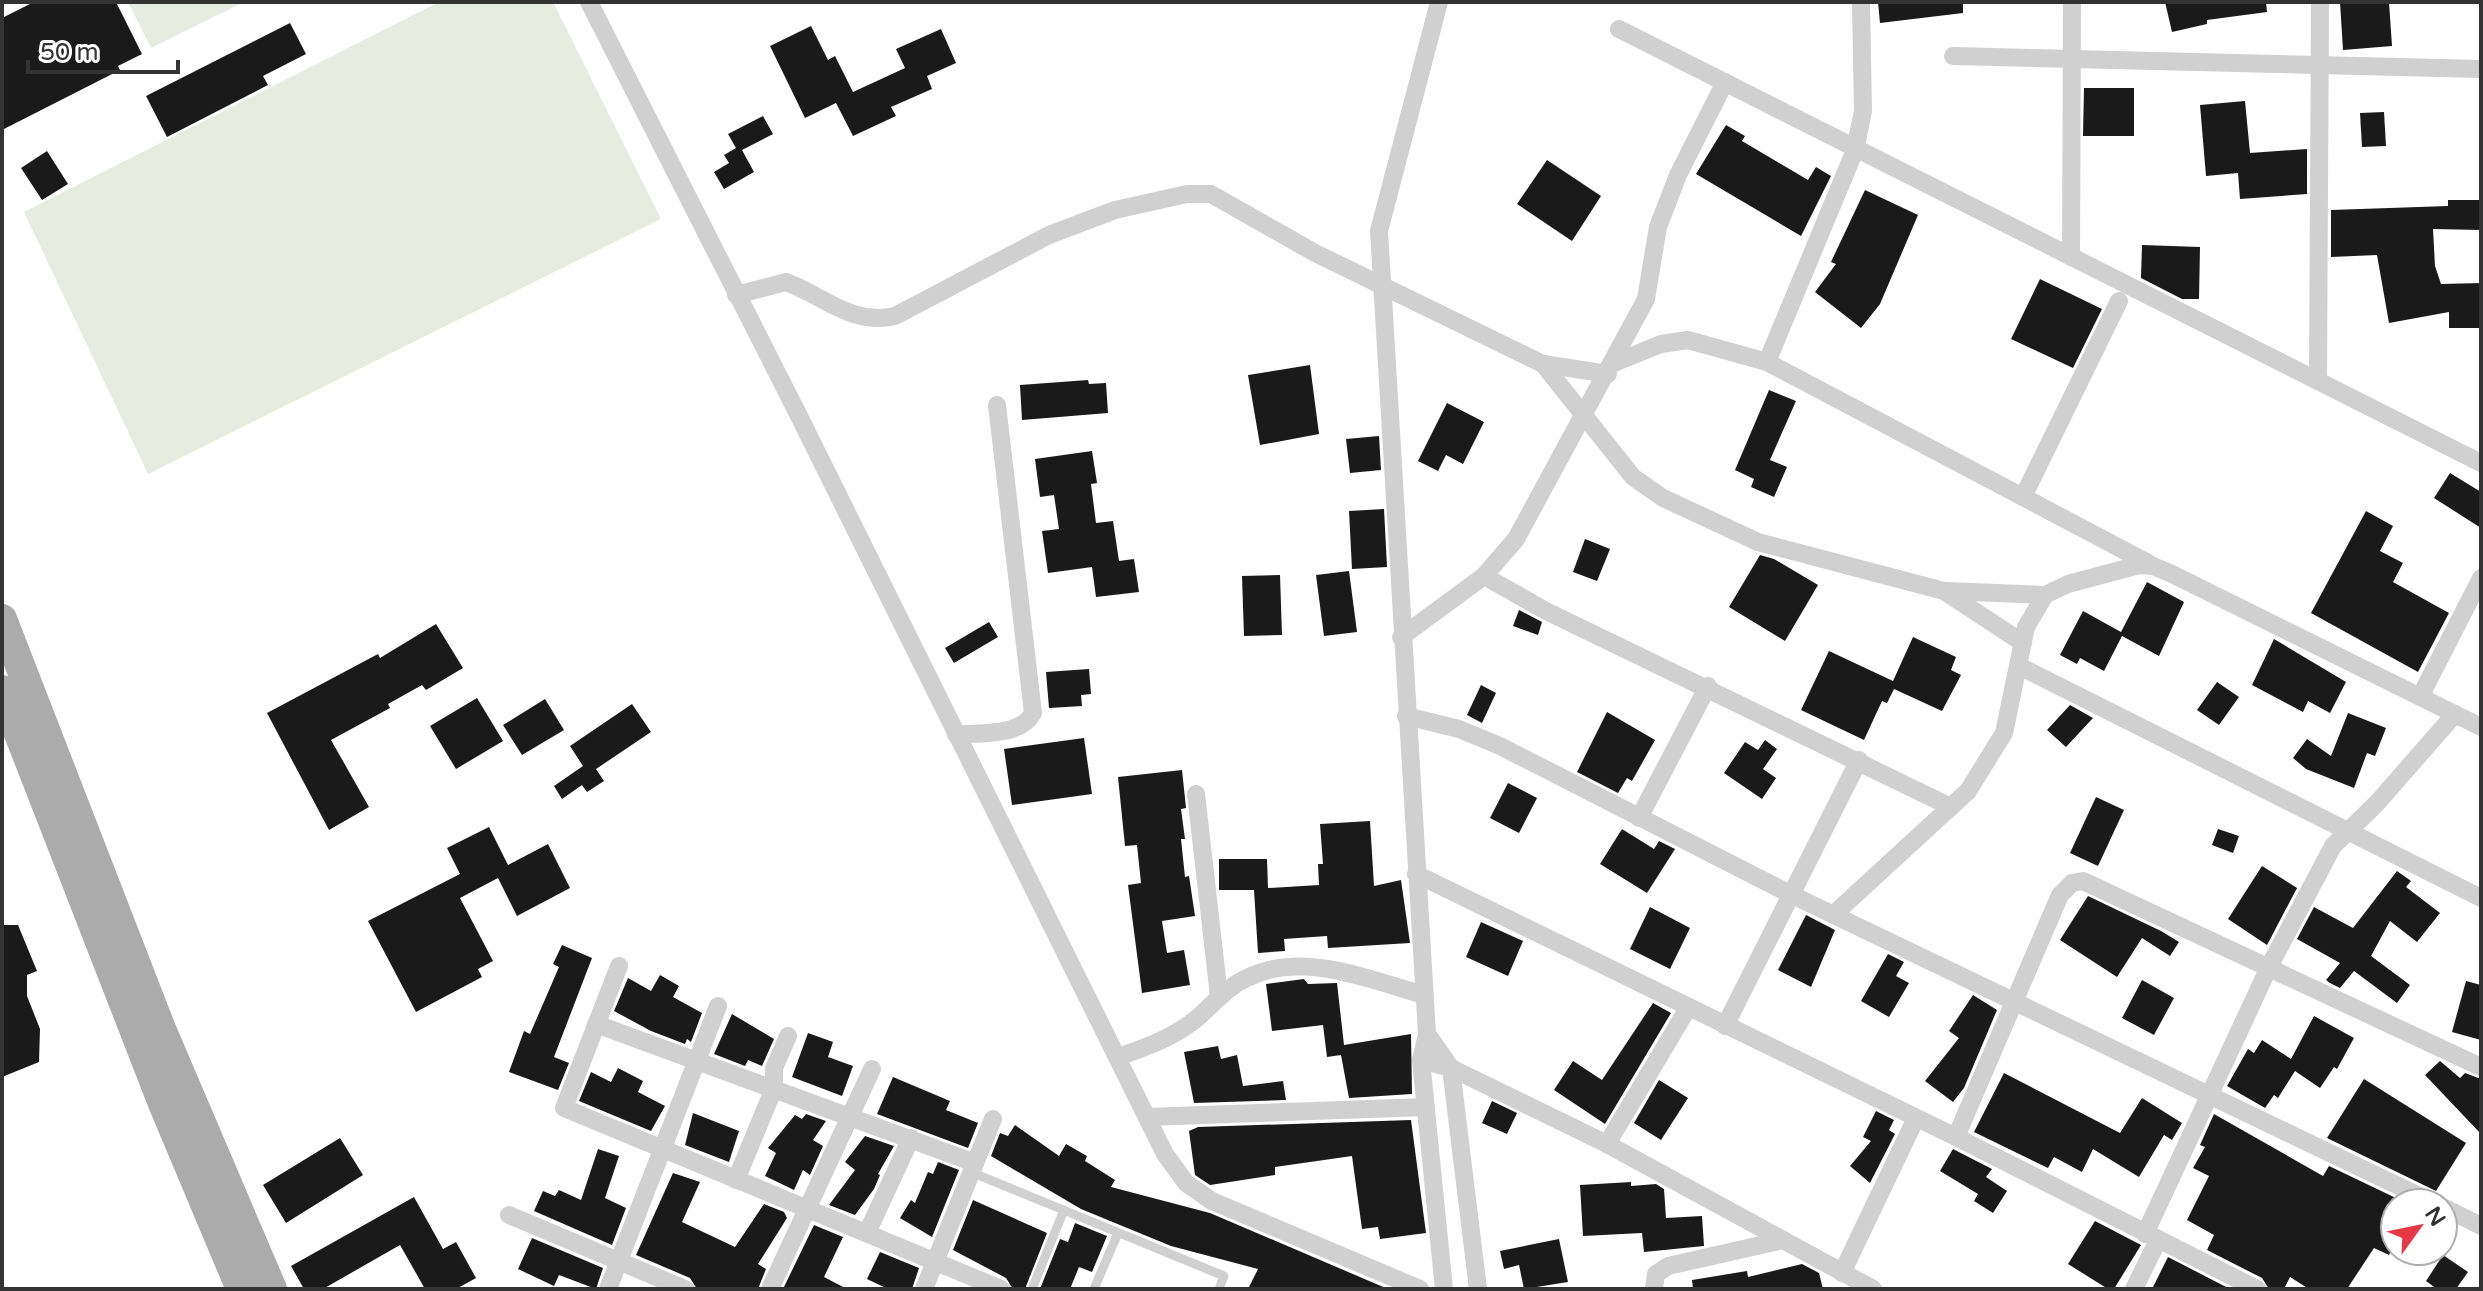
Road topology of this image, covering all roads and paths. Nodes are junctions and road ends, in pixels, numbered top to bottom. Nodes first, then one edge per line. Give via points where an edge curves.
1 (589, 2) edge
2 (1439, 2) edge
3 (1861, 2) edge
4 (2072, 2) edge
5 (2320, 2) edge
6 (1619, 29) dead end
7 (1953, 56) dead end
8 (2072, 60) junction
9 (2319, 66) junction
10 (2481, 69) edge
11 (1725, 82) junction
12 (1855, 150) junction
13 (2071, 257) junction
14 (1381, 285) junction
15 (736, 295) junction
16 (2119, 301) dead end
17 (1767, 362) junction
18 (1543, 364) junction
19 (1611, 368) junction
20 (2318, 381) junction
21 (997, 405) dead end
22 (1584, 418) junction
23 (2481, 463) edge
24 (2023, 497) junction
25 (2153, 566) junction
26 (1484, 576) junction
27 (2481, 578) edge
28 (1944, 591) junction
29 (2045, 595) junction
30 (2, 619) edge
31 (1401, 637) junction
32 (2023, 643) junction
33 (2019, 666) junction
34 (1708, 686) junction
35 (2, 690) edge
36 (2420, 697) junction
37 (2455, 714) junction
38 (1406, 716) junction
39 (2481, 727) edge
40 (956, 735) junction
41 (1859, 760) junction
42 (1196, 794) dead end
43 (1951, 807) junction
44 (1639, 818) junction
45 (2347, 831) junction
46 (1416, 874) junction
47 (1790, 894) junction
48 (2481, 898) edge
49 (1833, 915) junction
50 (619, 966) dead end
51 (2269, 967) junction
52 (1424, 995) junction
53 (1219, 996) junction
54 (2014, 1002) junction
55 (718, 1006) dead end
56 (1688, 1008) junction
57 (596, 1024) junction
58 (1725, 1026) junction
59 (1427, 1034) junction
60 (788, 1036) dead end
61 (1118, 1057) junction
62 (1421, 1060) junction
63 (697, 1062) junction
64 (2481, 1067) edge
65 (1451, 1068) junction
66 (872, 1069) dead end
67 (774, 1088) junction
68 (2208, 1094) junction
69 (178, 1103) junction
70 (1426, 1107) junction
71 (848, 1114) junction
72 (1147, 1117) junction
73 (1916, 1118) junction
74 (993, 1119) dead end
75 (1956, 1137) junction
76 (911, 1138) junction
77 (1607, 1144) junction
78 (663, 1151) junction
79 (973, 1168) junction
80 (736, 1180) junction
81 (2401, 1187) edge
82 (806, 1208) junction
83 (1064, 1210) junction
84 (509, 1215) dead end
85 (2459, 1215) edge
86 (2481, 1226) edge
87 (867, 1233) junction
88 (1118, 1233) junction
89 (2152, 1237) junction
90 (1783, 1240) junction
91 (620, 1261) junction
92 (935, 1261) junction
93 (1842, 1273) junction
94 (241, 1289) edge
95 (272, 1289) edge
96 (608, 1289) edge
97 (685, 1289) edge
98 (770, 1289) edge
99 (924, 1289) edge
100 (1001, 1289) edge
101 (1032, 1289) edge
102 (1094, 1289) edge
103 (1219, 1289) edge
104 (1420, 1289) edge
105 (1444, 1289) edge
106 (1478, 1289) edge
107 (1654, 1289) edge
108 (1873, 1289) edge
109 (2134, 1289) edge
110 (2257, 1289) edge

1 - 15 street
2 - 14 street via 1379,231
3 - 12 street via 1863,111
4 - 8 street
5 - 9 street
6 - 11 street
7 - 8 street
8 - 9 street
8 - 13 street
9 - 10 street
9 - 20 street
11 - 12 street
11 - 19 street via 1678,175 1658,227 1646,299
12 - 13 street
12 - 17 street
13 - 20 street
14 - 15 street via 1229,201 1187,194 1115,210 1049,235 895,316 856,316 786,282
14 - 18 street
14 - 31 street
15 - 40 street
16 - 24 street
17 - 19 street via 1688,340 1661,344
17 - 24 street
18 - 19 street
18 - 22 street
19 - 22 street
20 - 23 street
21 - 40 street via 1033,713 1027,725 1017,729
22 - 26 street via 1516,539
22 - 28 street via 1633,477 1720,527
24 - 25 street
25 - 29 street via 2115,569
25 - 36 street
26 - 31 street
26 - 34 street via 1546,611
27 - 36 street
28 - 29 street
28 - 32 street
29 - 32 street
30 - 69 main road
31 - 38 street
32 - 33 street
33 - 43 street via 2004,733 1968,791
33 - 45 street
34 - 41 street
34 - 44 street
35 - 69 main road
36 - 37 street
37 - 39 street
37 - 45 street
38 - 44 street via 1500,746
38 - 46 street
40 - 61 street
41 - 43 street
41 - 47 street
42 - 53 street
43 - 49 street
44 - 47 street
45 - 48 street
45 - 51 street via 2333,846
46 - 52 street
46 - 56 street
47 - 49 street
47 - 58 street
49 - 54 street
50 - 57 street
51 - 54 street via 2083,881 2072,883 2060,895
51 - 64 street
51 - 68 street
52 - 53 street via 1323,967 1250,976
52 - 59 street
53 - 61 street via 1172,1035
54 - 68 street
54 - 75 street
55 - 63 street
56 - 58 street
56 - 77 street
57 - 63 street
57 - 78 street via 564,1108
58 - 73 street
59 - 62 street
59 - 65 street
60 - 67 street via 774,1068
61 - 72 street
62 - 65 street
62 - 70 street
63 - 67 street
63 - 78 street
65 - 77 street
65 - 106 street
66 - 71 street
67 - 71 street
67 - 80 street
68 - 81 street
68 - 89 street
69 - 94 main road
69 - 95 main road
70 - 72 street
70 - 105 street
71 - 76 street
71 - 82 street
72 - 104 street via 1186,1183 1212,1201
73 - 75 street
73 - 93 street
74 - 79 street
75 - 89 street
76 - 79 street
76 - 87 street
77 - 90 street
78 - 80 street
78 - 91 street
79 - 83 lane
79 - 92 street
80 - 82 street
82 - 87 street
82 - 98 street
83 - 88 lane
83 - 101 lane
84 - 91 street
85 - 86 street
87 - 92 street
88 - 102 lane
88 - 103 lane via 1224,1276
89 - 109 street
89 - 110 street
90 - 93 street
90 - 107 street via 1668,1266 1656,1274
91 - 96 street
91 - 97 street
92 - 99 street
92 - 100 street
93 - 108 street

